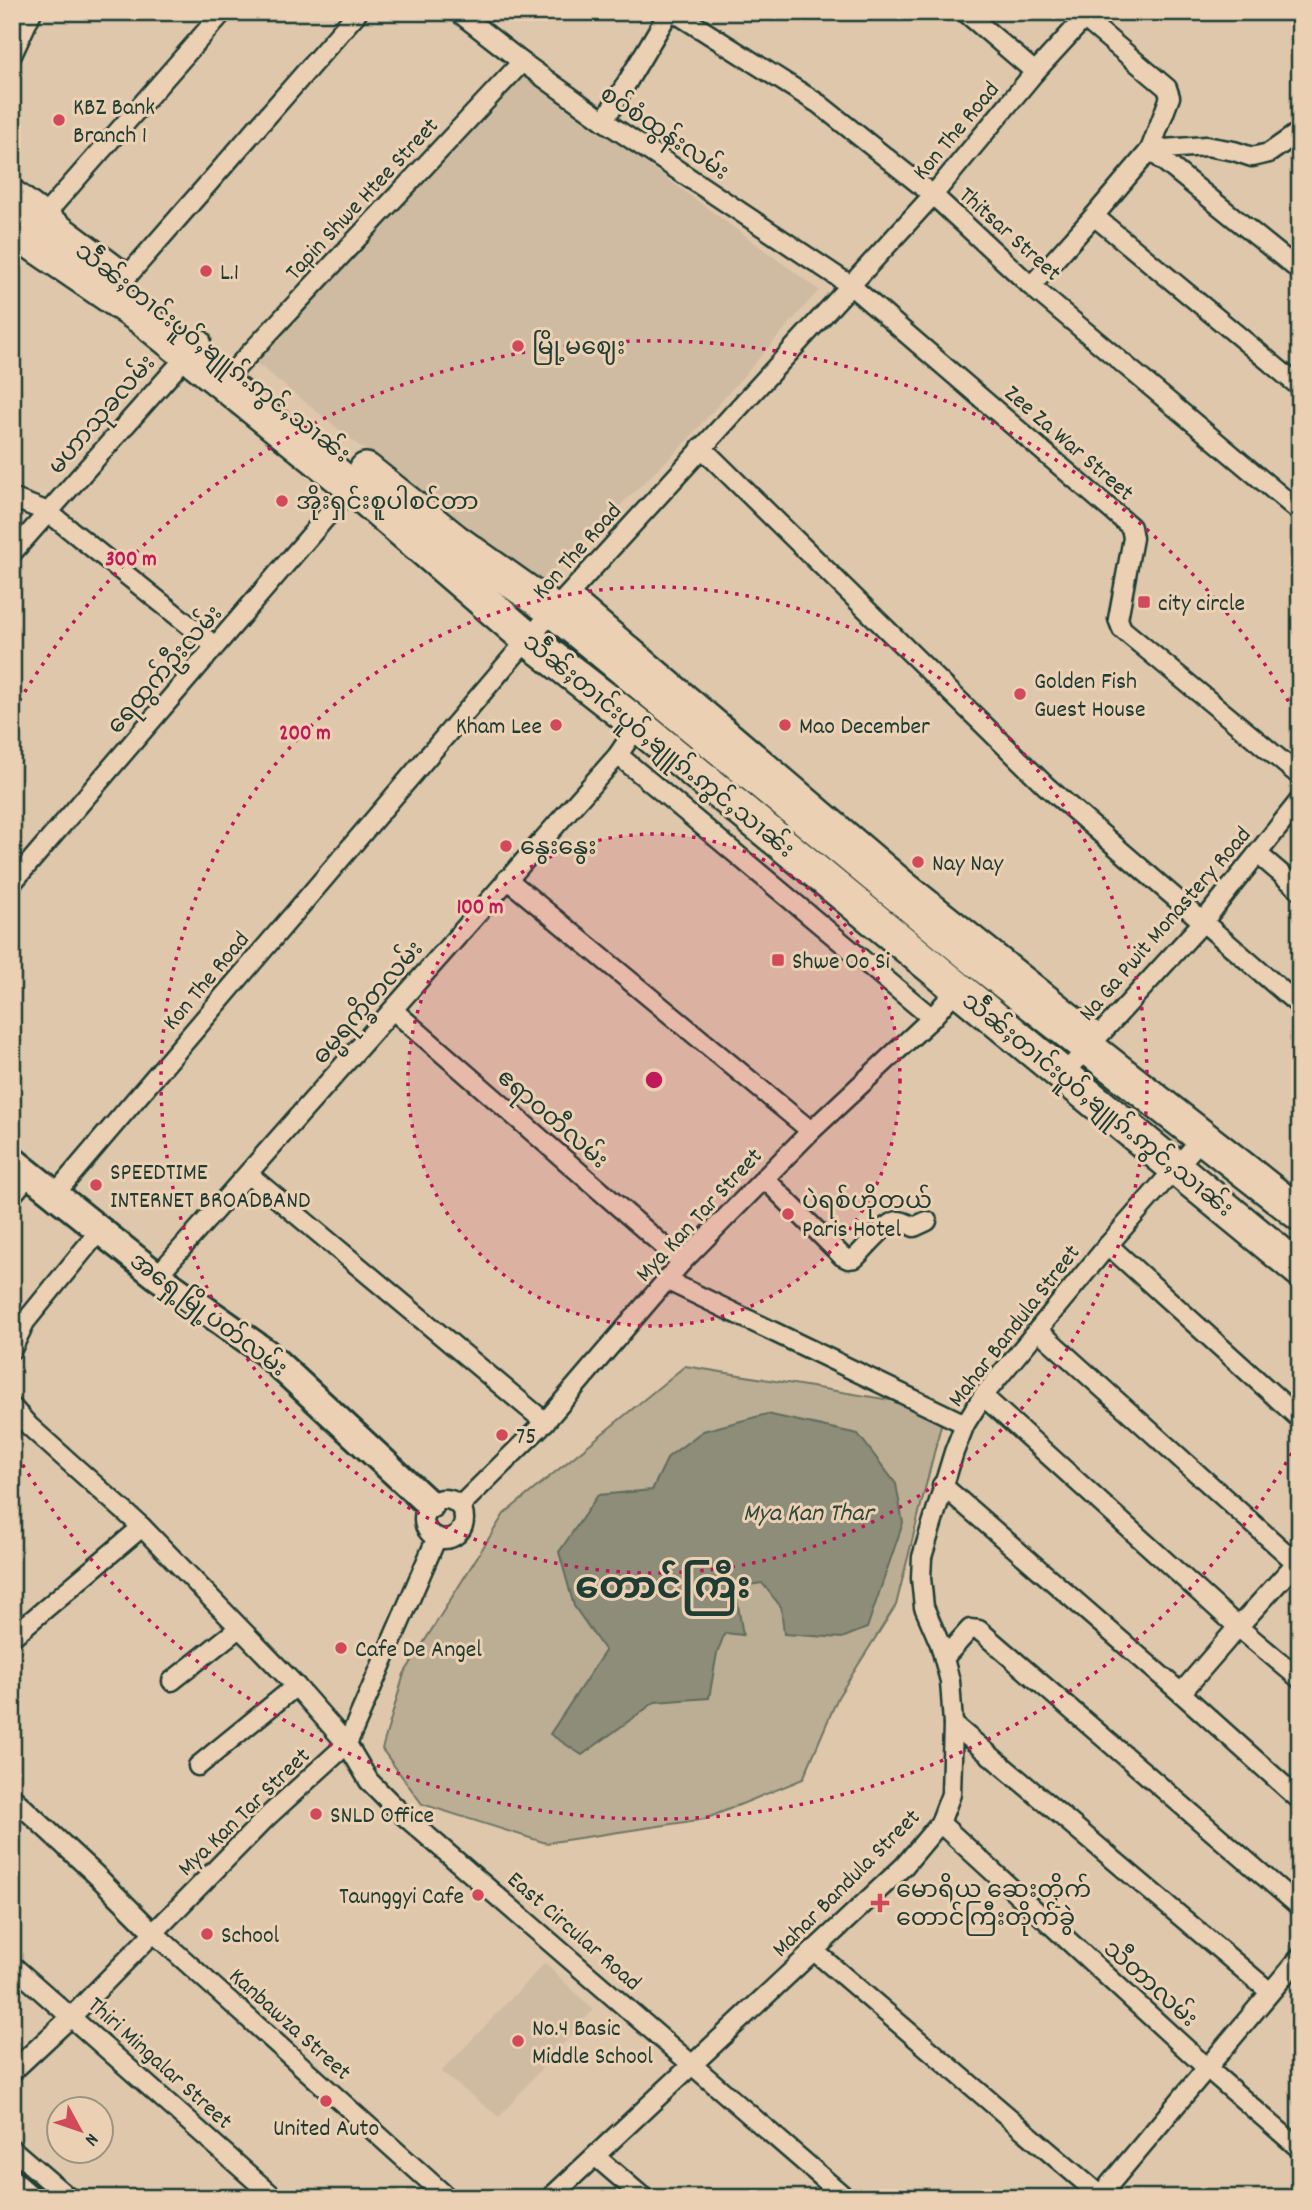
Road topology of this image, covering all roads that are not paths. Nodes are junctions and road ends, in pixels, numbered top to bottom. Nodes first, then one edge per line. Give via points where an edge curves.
1 (32, 12) edge
2 (223, 12) edge
3 (358, 12) edge
4 (458, 12) edge
5 (668, 12) edge
6 (674, 12) edge
7 (965, 12) edge
8 (1087, 14) edge
9 (12, 55) edge
10 (522, 62) junction
11 (1035, 72) junction
12 (604, 121) junction
13 (1300, 134) edge
14 (1150, 150) junction
15 (933, 195) junction
16 (12, 197) edge
17 (1094, 216) junction
18 (27, 223) edge
19 (1300, 271) edge
20 (124, 280) junction
21 (850, 285) junction
22 (1031, 286) junction
23 (194, 347) junction
24 (236, 368) junction
25 (1300, 387) edge
26 (701, 447) junction
27 (352, 487) junction
28 (12, 498) edge
29 (48, 512) junction
30 (1300, 512) edge
31 (12, 553) edge
32 (562, 603) junction
33 (528, 639) junction
34 (215, 646) junction
35 (638, 725) junction
36 (618, 755) junction
37 (1300, 776) edge
38 (1300, 800) edge
39 (1258, 854) junction
40 (508, 878) junction
41 (12, 883) edge
42 (1300, 890) edge
43 (1203, 922) junction
44 (978, 961) junction
45 (957, 989) junction
46 (1300, 1006) edge
47 (393, 1010) junction
48 (932, 1017) junction
49 (1093, 1042) junction
50 (1062, 1076) junction
51 (811, 1131) junction
52 (1202, 1138) junction
53 (21, 1167) edge
54 (1176, 1168) junction
55 (248, 1174) junction
56 (764, 1178) junction
57 (55, 1194) junction
58 (12, 1195) edge
59 (1300, 1214) edge
60 (927, 1221) dead end
61 (100, 1230) junction
62 (1108, 1245) junction
63 (682, 1262) junction
64 (1300, 1270) edge
65 (156, 1276) junction
66 (666, 1280) junction
67 (1038, 1330) junction
68 (12, 1349) edge
69 (983, 1396) junction
70 (12, 1407) edge
71 (1300, 1419) edge
72 (545, 1422) junction
73 (965, 1424) junction
74 (942, 1485) junction
75 (430, 1505) junction
76 (460, 1506) junction
77 (142, 1527) junction
78 (437, 1537) junction
79 (1298, 1564) edge
80 (1238, 1627) junction
81 (239, 1628) junction
82 (12, 1637) edge
83 (944, 1658) junction
84 (1300, 1679) edge
85 (172, 1681) dead end
86 (296, 1686) junction
87 (1181, 1693) junction
88 (953, 1724) junction
89 (347, 1744) junction
90 (198, 1766) dead end
91 (12, 1797) edge
92 (1300, 1800) edge
93 (940, 1823) junction
94 (1300, 1907) edge
95 (154, 1933) junction
96 (813, 1950) junction
97 (1300, 1957) edge
98 (12, 1965) edge
99 (1270, 1992) junction
100 (72, 2016) junction
101 (693, 2064) junction
102 (1207, 2068) junction
103 (12, 2072) edge
104 (12, 2149) edge
105 (1300, 2149) edge
106 (595, 2156) junction
107 (12, 2179) edge
108 (1100, 2197) edge
109 (34, 2198) edge
110 (69, 2198) edge
111 (275, 2198) edge
112 (448, 2198) edge
113 (550, 2198) edge
114 (644, 2198) edge
115 (846, 2198) edge

1 - 9 street
2 - 18 street
3 - 20 street
4 - 10 street, စဝ်စံထွန်းလမ်း
5 - 12 street
6 - 15 street, Thitsar Street via 819,104
7 - 11 street
8 - 11 street, Kon The Road
8 - 14 street via 1167,89 1167,109
10 - 12 street, စဝ်စံထွန်းလမ်း
10 - 24 street, Tapin Shwe Htee Street
11 - 15 street, Kon The Road
12 - 21 street, စဝ်စံထွန်းလမ်း
13 - 14 street via 1269,153 1252,157 1206,146
14 - 17 street
14 - 19 street
15 - 21 street, Kon The Road
15 - 22 street, Thitsar Street
16 - 18 highway, သဵႅၼ်ႈတၢင်းပူဝ်ႇၶျူၵ်ႉဢွင်ႇသၢၼ်း
17 - 22 street
17 - 25 street
18 - 20 highway, သဵႅၼ်ႈတၢင်းပူဝ်ႇၶျူၵ်ႉဢွင်ႇသၢၼ်း
18 - 23 highway, သဵႅၼ်ႈတၢင်းပူဝ်ႇၶျူၵ်ႉဢွင်ႇသၢၼ်း via 141,317
20 - 23 highway, သဵႅၼ်ႈတၢင်းပူဝ်ႇၶျူၵ်ႉဢွင်ႇသၢၼ်း
21 - 26 street, Kon The Road
21 - 37 street, Zee Za War Street via 1131,527 1133,538 1118,619 1122,629
22 - 30 street, Thitsar Street
23 - 24 highway, သဵႅၼ်ႈတၢင်းပူဝ်ႇၶျူၵ်ႉဢွင်ႇသၢၼ်း
23 - 27 highway, သဵႅၼ်ႈတၢင်းပူဝ်ႇၶျူၵ်ႉဢွင်ႇသၢၼ်း
23 - 29 street, မဟာသုခလမ်း
24 - 32 highway, သဵႅၼ်ႈတၢင်းပူဝ်ႇၶျူၵ်ႉဢွင်ႇသၢၼ်း via 455,541
26 - 32 street, Kon The Road
26 - 43 street via 1046,786
27 - 33 highway, သဵႅၼ်ႈတၢင်းပူဝ်ႇၶျူၵ်ႉဢွင်ႇသၢၼ်း
27 - 34 street, ရေထွက်ဦးလမ်း
28 - 29 street
29 - 31 street, မဟာသုခလမ်း
29 - 34 street
32 - 33 street, Kon The Road
32 - 44 highway, သဵႅၼ်ႈတၢင်းပူဝ်ႇၶျူၵ်ႉဢွင်ႇသၢၼ်း
32 - 49 street via 909,883
33 - 35 highway, သဵႅၼ်ႈတၢင်းပူဝ်ႇၶျူၵ်ႉဢွင်ႇသၢၼ်း
33 - 57 street, Kon The Road
34 - 41 street, ရေထွက်ဦးလမ်း
35 - 36 street, ဓမ္မရက္ခိတလမ်း
35 - 45 highway, သဵႅၼ်ႈတၢင်းပူဝ်ႇၶျူၵ်ႉဢွင်ႇသၢၼ်း
36 - 40 street, ဓမ္မရက္ခိတလမ်း
36 - 48 street
38 - 39 street, Na Ga Pwit Monastery Road
39 - 42 street
39 - 43 street, Na Ga Pwit Monastery Road
40 - 47 street, ဓမ္မရက္ခိတလမ်း
40 - 51 street
43 - 46 street
43 - 49 street, Na Ga Pwit Monastery Road
44 - 45 street, Mya Kan Tar Street
44 - 49 highway, သဵႅၼ်ႈတၢင်းပူဝ်ႇၶျူၵ်ႉဢွင်ႇသၢၼ်း
45 - 48 street, Mya Kan Tar Street
45 - 50 highway, သဵႅၼ်ႈတၢင်းပူဝ်ႇၶျူၵ်ႉဢွင်ႇသၢၼ်း
47 - 55 street, ဓမ္မရက္ခိတလမ်း
47 - 63 street, ဧရာဝတီလမ်း
48 - 51 street, Mya Kan Tar Street
49 - 50 street, Na Ga Pwit Monastery Road
49 - 52 highway, သဵႅၼ်ႈတၢင်းပူဝ်ႇၶျူၵ်ႉဢွင်ႇသၢၼ်း
50 - 54 highway, သဵႅၼ်ႈတၢင်းပူဝ်ႇၶျူၵ်ႉဢွင်ႇသၢၼ်း
51 - 56 street, Mya Kan Tar Street
52 - 54 street, Mahar Bandula Street
52 - 59 highway, သဵႅၼ်ႈတၢင်းပူဝ်ႇၶျူၵ်ႉဢွင်ႇသၢၼ်း
53 - 57 street, အရှေ့မြို့ပတ်လမ်း
53 - 58 street
54 - 62 street, Mahar Bandula Street
54 - 64 highway, သဵႅၼ်ႈတၢင်းပူဝ်ႇၶျူၵ်ႉဢွင်ႇသၢၼ်း
55 - 65 street, ဓမ္မရက္ခိတလမ်း
55 - 72 street
56 - 60 street via 848,1259 855,1258 894,1222 914,1227
56 - 63 street, Mya Kan Tar Street
57 - 61 street, အရှေ့မြို့ပတ်လမ်း
61 - 65 street, အရှေ့မြို့ပတ်လမ်း
61 - 68 street via 25,1322
62 - 67 street, Mahar Bandula Street
62 - 71 street
63 - 66 street, Mya Kan Tar Street
65 - 75 street, အရှေ့မြို့ပတ်လမ်း via 265,1352
66 - 72 street, Mya Kan Tar Street
66 - 73 street
67 - 69 street, Mahar Bandula Street
67 - 79 street
69 - 73 street, Mahar Bandula Street
69 - 80 street
70 - 77 street, East Circular Road
72 - 76 street, Mya Kan Tar Street
73 - 74 street, Mahar Bandula Street
74 - 83 street, Mahar Bandula Street via 921,1578 924,1607
74 - 87 street
75 - 76 street via 449,1499
75 - 78 street via 425,1523
76 - 78 street via 464,1519 460,1531 449,1538
77 - 81 street, East Circular Road
77 - 82 street
78 - 89 street, Mya Kan Tar Street
79 - 80 street
80 - 84 street
80 - 87 street
81 - 85 street
81 - 86 street, East Circular Road
83 - 88 street, Mahar Bandula Street
83 - 94 street via 970,1629 979,1630
86 - 89 street, East Circular Road
86 - 90 street
87 - 92 street
88 - 93 street, Mahar Bandula Street via 951,1794
88 - 99 street
89 - 95 street, Mya Kan Tar Street via 268,1816
89 - 101 street, East Circular Road via 369,1781 402,1814
91 - 95 street, Kanbawza Street
93 - 96 street, Mahar Bandula Street via 904,1866
93 - 102 street, သီတာလမ်း
95 - 100 street, Mya Kan Tar Street
95 - 112 street, Kanbawza Street
96 - 101 street, Mahar Bandula Street
96 - 108 street
97 - 99 street
98 - 100 street, Thiri Mingalar Street
99 - 102 street
100 - 103 street, Mya Kan Tar Street
100 - 111 street, Thiri Mingalar Street
101 - 106 street, Mahar Bandula Street
101 - 115 street, East Circular Road
102 - 105 street, သီတာလမ်း
102 - 108 street
104 - 110 street
106 - 113 street, Mahar Bandula Street
106 - 114 street
107 - 109 street

